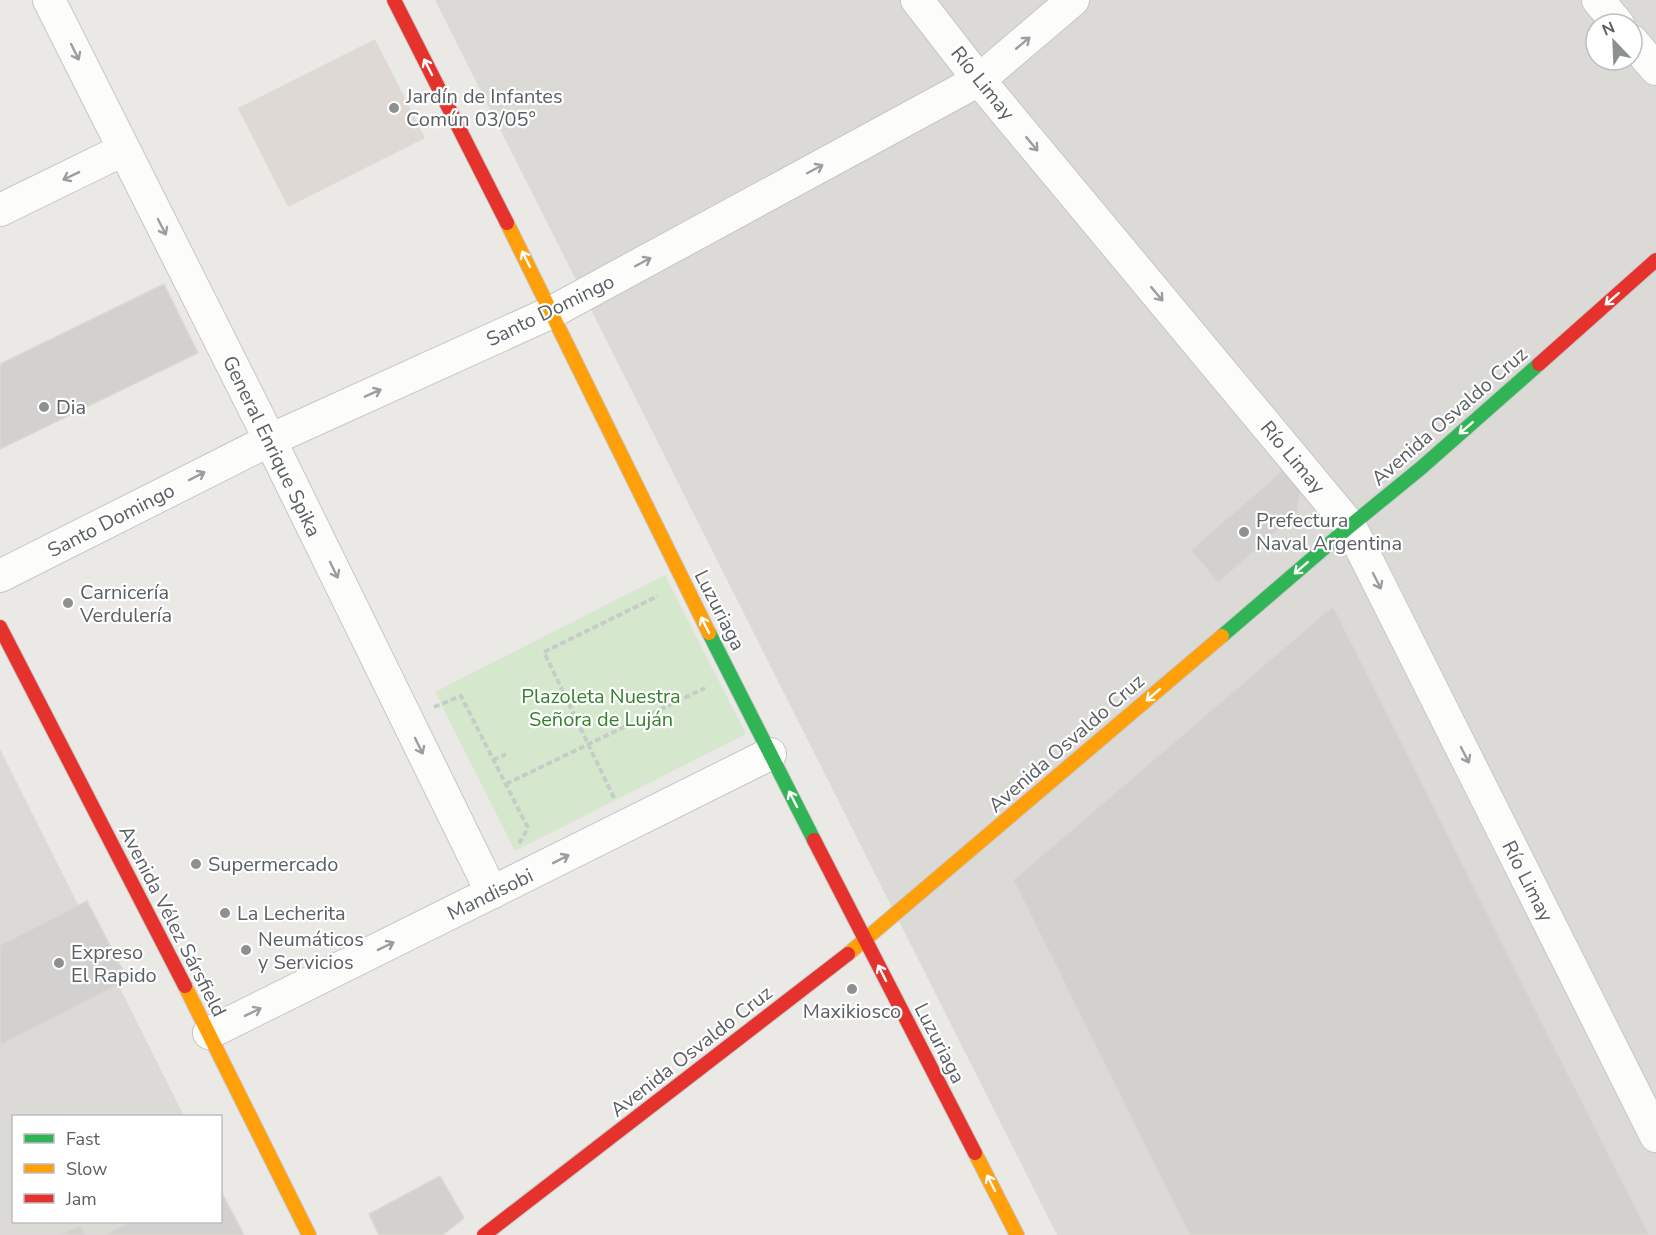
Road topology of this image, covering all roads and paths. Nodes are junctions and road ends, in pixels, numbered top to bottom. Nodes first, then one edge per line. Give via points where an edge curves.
1 (49, 0) edge
2 (394, 0) edge
3 (917, 0) edge
4 (1073, 0) edge
5 (1598, 0) edge
6 (1608, 12) edge
7 (1644, 55) edge
8 (1656, 69) edge
9 (979, 80) junction
10 (123, 150) junction
11 (0, 210) edge
12 (1656, 260) edge
13 (552, 312) junction
14 (270, 440) junction
15 (1350, 526) junction
16 (0, 576) edge
17 (684, 583) junction
18 (0, 627) edge
19 (731, 675) junction
20 (407, 721) junction
21 (588, 744) junction
22 (506, 754) dead end
23 (770, 754) junction
24 (494, 760) junction
25 (506, 784) junction
26 (628, 826) junction
27 (514, 852) dead end
28 (492, 893) junction
29 (865, 941) junction
30 (209, 1033) junction
31 (1656, 1136) edge
32 (309, 1235) edge
33 (484, 1235) edge
34 (1017, 1235) edge

1 -> 10 street, General Enrique Spika
13 -> 2 street, Luzuriaga
3 - 9 street, Río Limay
9 -> 4 street, Santo Domingo
5 - 6 street
7 - 8 street
13 -> 9 street, Santo Domingo
9 -> 15 street, Río Limay
10 -> 11 street
10 -> 14 street, General Enrique Spika
12 -> 15 street, Avenida Osvaldo Cruz
14 -> 13 street, Santo Domingo
13 - 17 street, Luzuriaga
16 -> 14 street, Santo Domingo
14 -> 20 street, General Enrique Spika
15 -> 29 street, Avenida Osvaldo Cruz
15 -> 31 street, Río Limay
19 -> 17 street, Luzuriaga
17 - 21 path via 544,652
18 - 30 street, Avenida Vélez Sársfield
19 - 21 path
19 - 23 street, Luzuriaga
20 - 24 path via 461,696
20 -> 28 street, General Enrique Spika
21 - 25 path
21 - 26 path
22 - 24 path
23 - 26 street, Mandisobi
29 -> 23 street, Luzuriaga
24 - 25 path
25 - 27 path via 528,828
28 -> 26 street, Mandisobi
30 -> 28 street, Mandisobi
29 - 33 street, Avenida Osvaldo Cruz
34 -> 29 street, Luzuriaga
30 - 32 street, Avenida Vélez Sársfield

